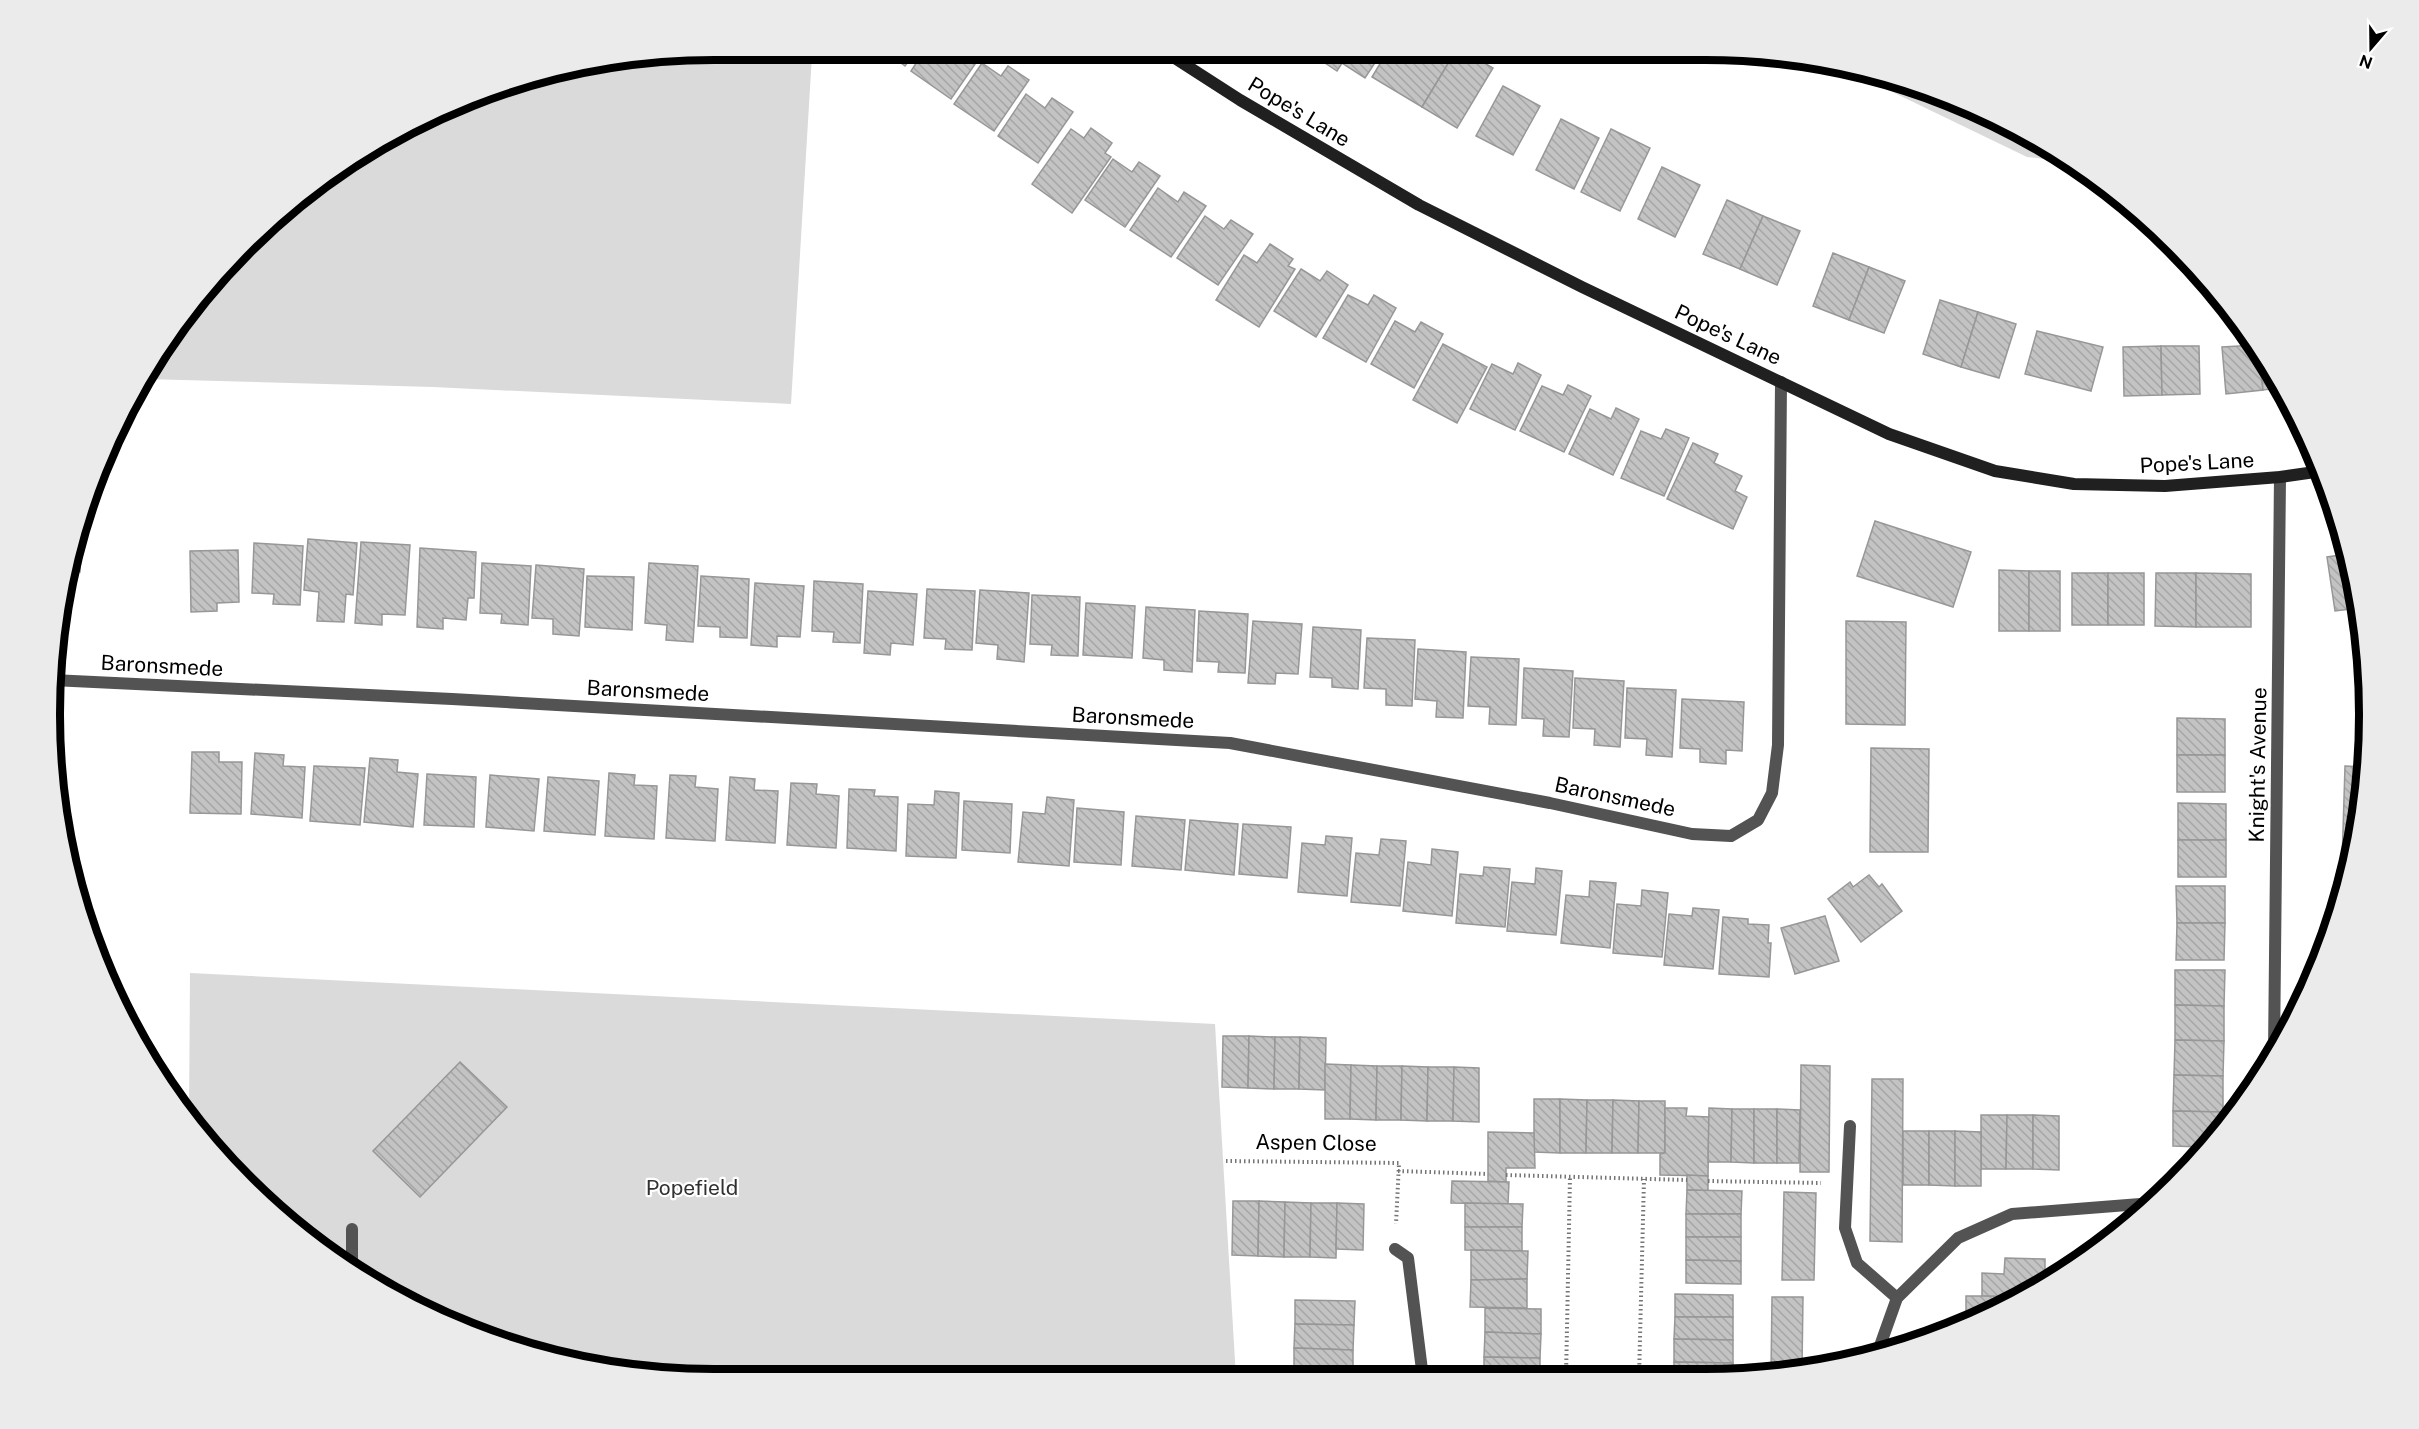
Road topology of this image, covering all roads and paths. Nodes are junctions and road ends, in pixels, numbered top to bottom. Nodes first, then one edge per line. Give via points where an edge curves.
1 (1178, 60) edge
2 (1781, 382) junction
3 (2312, 472) edge
4 (2280, 477) junction
5 (61, 680) edge
6 (2274, 1036) edge
7 (1850, 1126) dead end
8 (1226, 1161) dead end
9 (1398, 1171) junction
10 (1488, 1174) dead end
11 (1506, 1175) dead end
12 (1570, 1177) junction
13 (1644, 1179) junction
14 (1687, 1180) dead end
15 (1708, 1181) dead end
16 (1847, 1183) junction
17 (2139, 1204) edge
18 (352, 1230) dead end
19 (1395, 1249) joint
20 (352, 1260) edge
21 (1897, 1298) junction
22 (1880, 1345) edge
23 (1422, 1369) edge
24 (1566, 1369) edge
25 (1639, 1369) edge

1 - 2 main road, Pope's Lane via 1419,205
2 - 4 main road, Pope's Lane via 1889,434 1995,471 2085,485 2165,486
2 - 5 street, Baronsmede via 1778,745 1772,793 1758,820 1731,836 1692,834 1230,742
3 - 4 main road, Pope's Lane
4 - 6 street, Knight's Avenue
7 - 16 street
8 - 9 path, Aspen Close via 1399,1163
9 - 10 path
9 - 19 path, Aspen Close
11 - 12 path
12 - 13 path
12 - 24 path
13 - 14 path
13 - 25 path
15 - 16 path
16 - 21 street via 1845,1228 1857,1263
17 - 21 street via 2012,1214 1958,1238
18 - 20 street
19 - 23 street via 1408,1258
21 - 22 street

